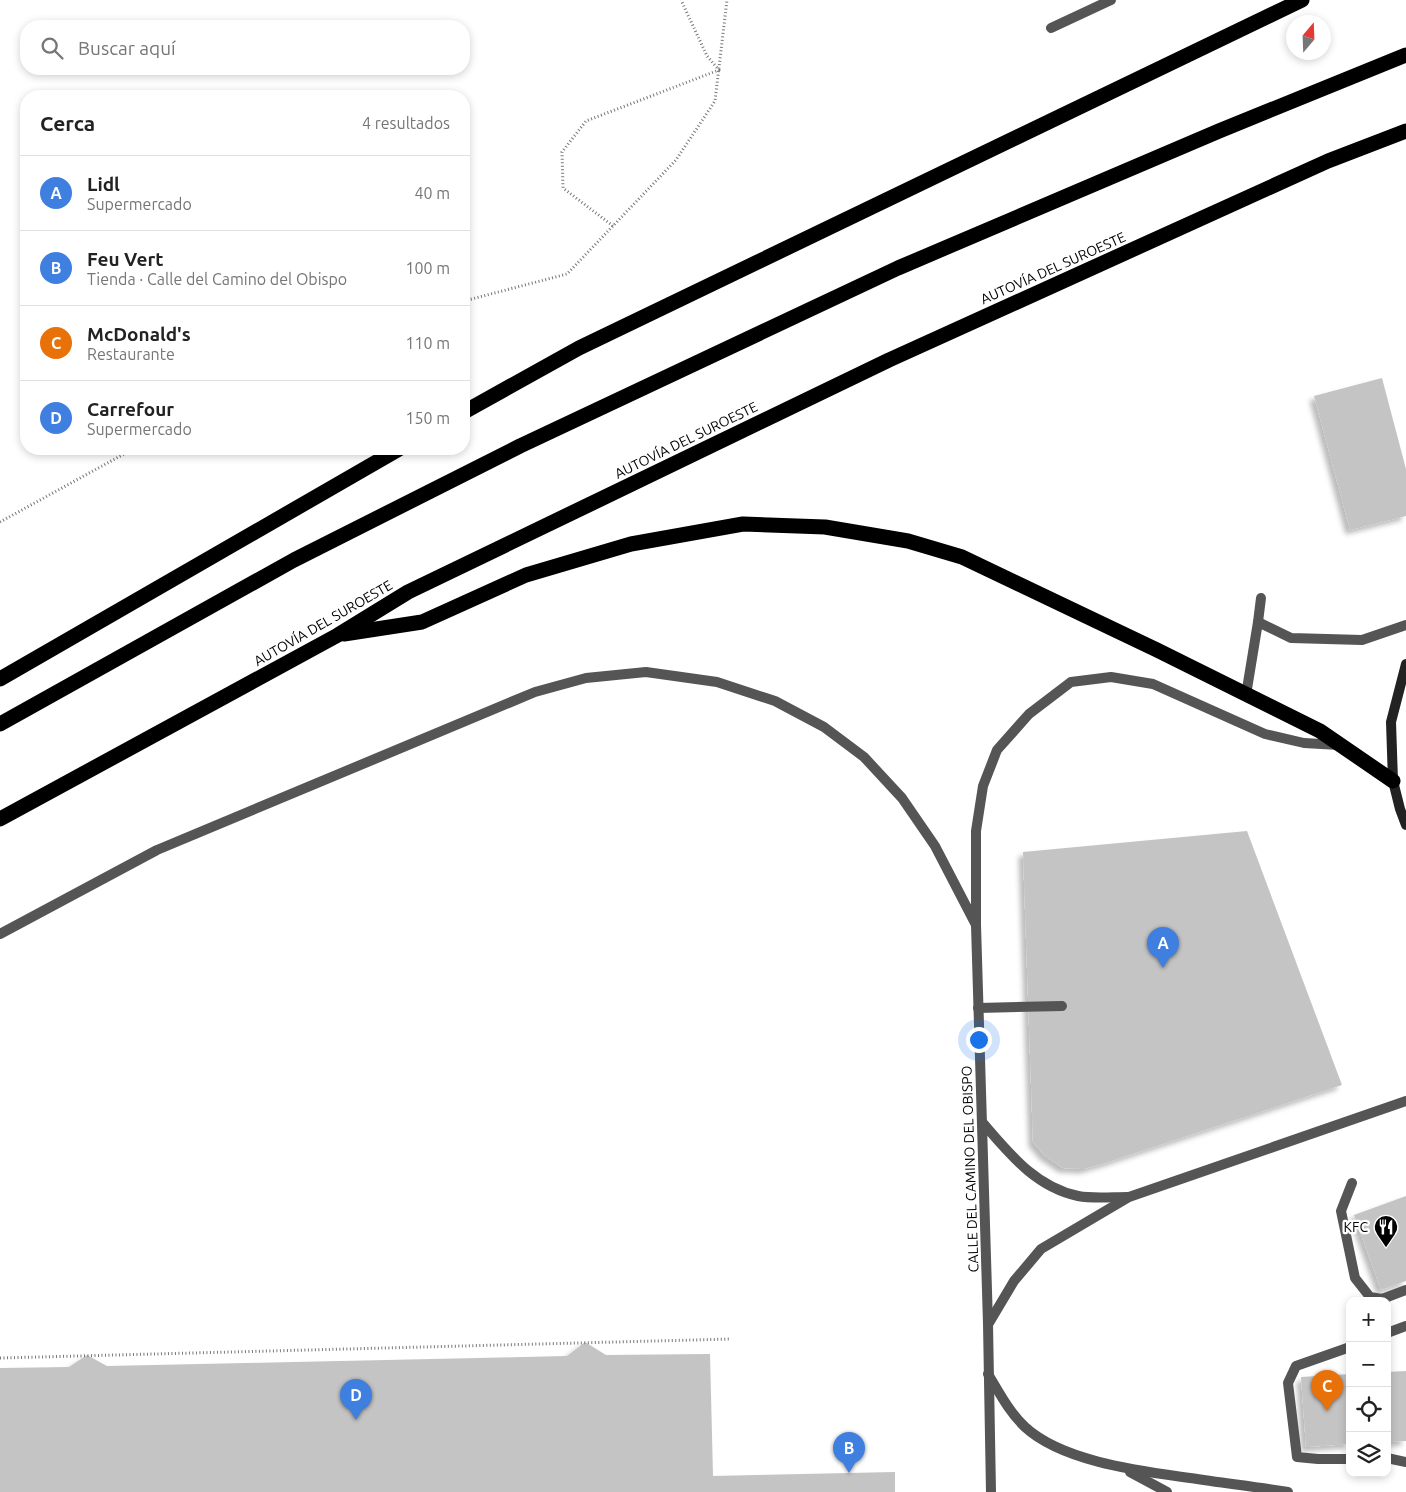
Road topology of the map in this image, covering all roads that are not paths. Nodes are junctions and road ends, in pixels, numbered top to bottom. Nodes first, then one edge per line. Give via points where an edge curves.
1 (1111, 0) edge
2 (1302, 0) edge
3 (1051, 28) dead end
4 (1406, 55) edge
5 (1406, 131) edge
6 (470, 409) edge
7 (389, 455) edge
8 (1261, 598) dead end
9 (1258, 622) junction
10 (1406, 624) edge
11 (338, 636) junction
12 (1406, 664) edge
13 (0, 679) edge
14 (1246, 695) junction
15 (0, 724) edge
16 (1340, 745) junction
17 (1393, 781) junction
18 (0, 819) edge
19 (1406, 825) edge
20 (976, 925) junction
21 (0, 934) edge
22 (1062, 1006) dead end
23 (978, 1008) junction
24 (1406, 1101) edge
25 (982, 1122) junction
26 (1352, 1183) dead end
27 (1129, 1197) junction
28 (1406, 1290) edge
29 (988, 1324) junction
30 (1406, 1326) edge
31 (1391, 1332) edge
32 (1346, 1348) edge
33 (988, 1373) junction
34 (1346, 1458) edge
35 (1391, 1459) edge
36 (1406, 1462) edge
37 (1125, 1469) junction
38 (991, 1492) edge
39 (1166, 1492) edge
40 (1288, 1492) edge

1 - 3 street
2 - 6 highway via 579,348
4 - 15 highway via 898,268 520,446 294,560
5 - 11 highway, AUTOVÍA DEL SUROESTE via 1328,161 889,360 408,592
7 - 13 highway
8 - 9 street
9 - 10 street via 1291,638 1362,640
9 - 14 street
11 - 14 highway via 422,622 526,575 631,544 743,524 825,527 908,541 962,557
11 - 18 highway, AUTOVÍA DEL SUROESTE
12 - 17 street via 1391,722
14 - 16 highway via 1320,731
16 - 17 highway
16 - 20 street, CALLE DEL CAMINO DEL OBISPO via 1304,743 1265,734 1153,684 1112,677 1071,682 1029,714 997,750 983,786 976,831
17 - 19 street
20 - 21 street via 935,846 902,798 864,757 824,727 775,701 717,682 646,672 586,678 535,692 157,850
20 - 23 street, CALLE DEL CAMINO DEL OBISPO
22 - 23 street
23 - 25 street, CALLE DEL CAMINO DEL OBISPO
24 - 27 street
25 - 27 street via 1017,1162 1043,1183 1078,1196
25 - 29 street, CALLE DEL CAMINO DEL OBISPO
26 - 28 street via 1341,1211 1355,1278 1370,1297 1382,1299
27 - 29 street via 1041,1249 1014,1281
29 - 33 street, CALLE DEL CAMINO DEL OBISPO
30 - 31 street
32 - 34 street via 1296,1366 1288,1383 1296,1457
33 - 37 street via 1025,1427 1042,1439 1071,1453
33 - 38 street, CALLE DEL CAMINO DEL OBISPO
35 - 36 street
37 - 39 street
37 - 40 street

